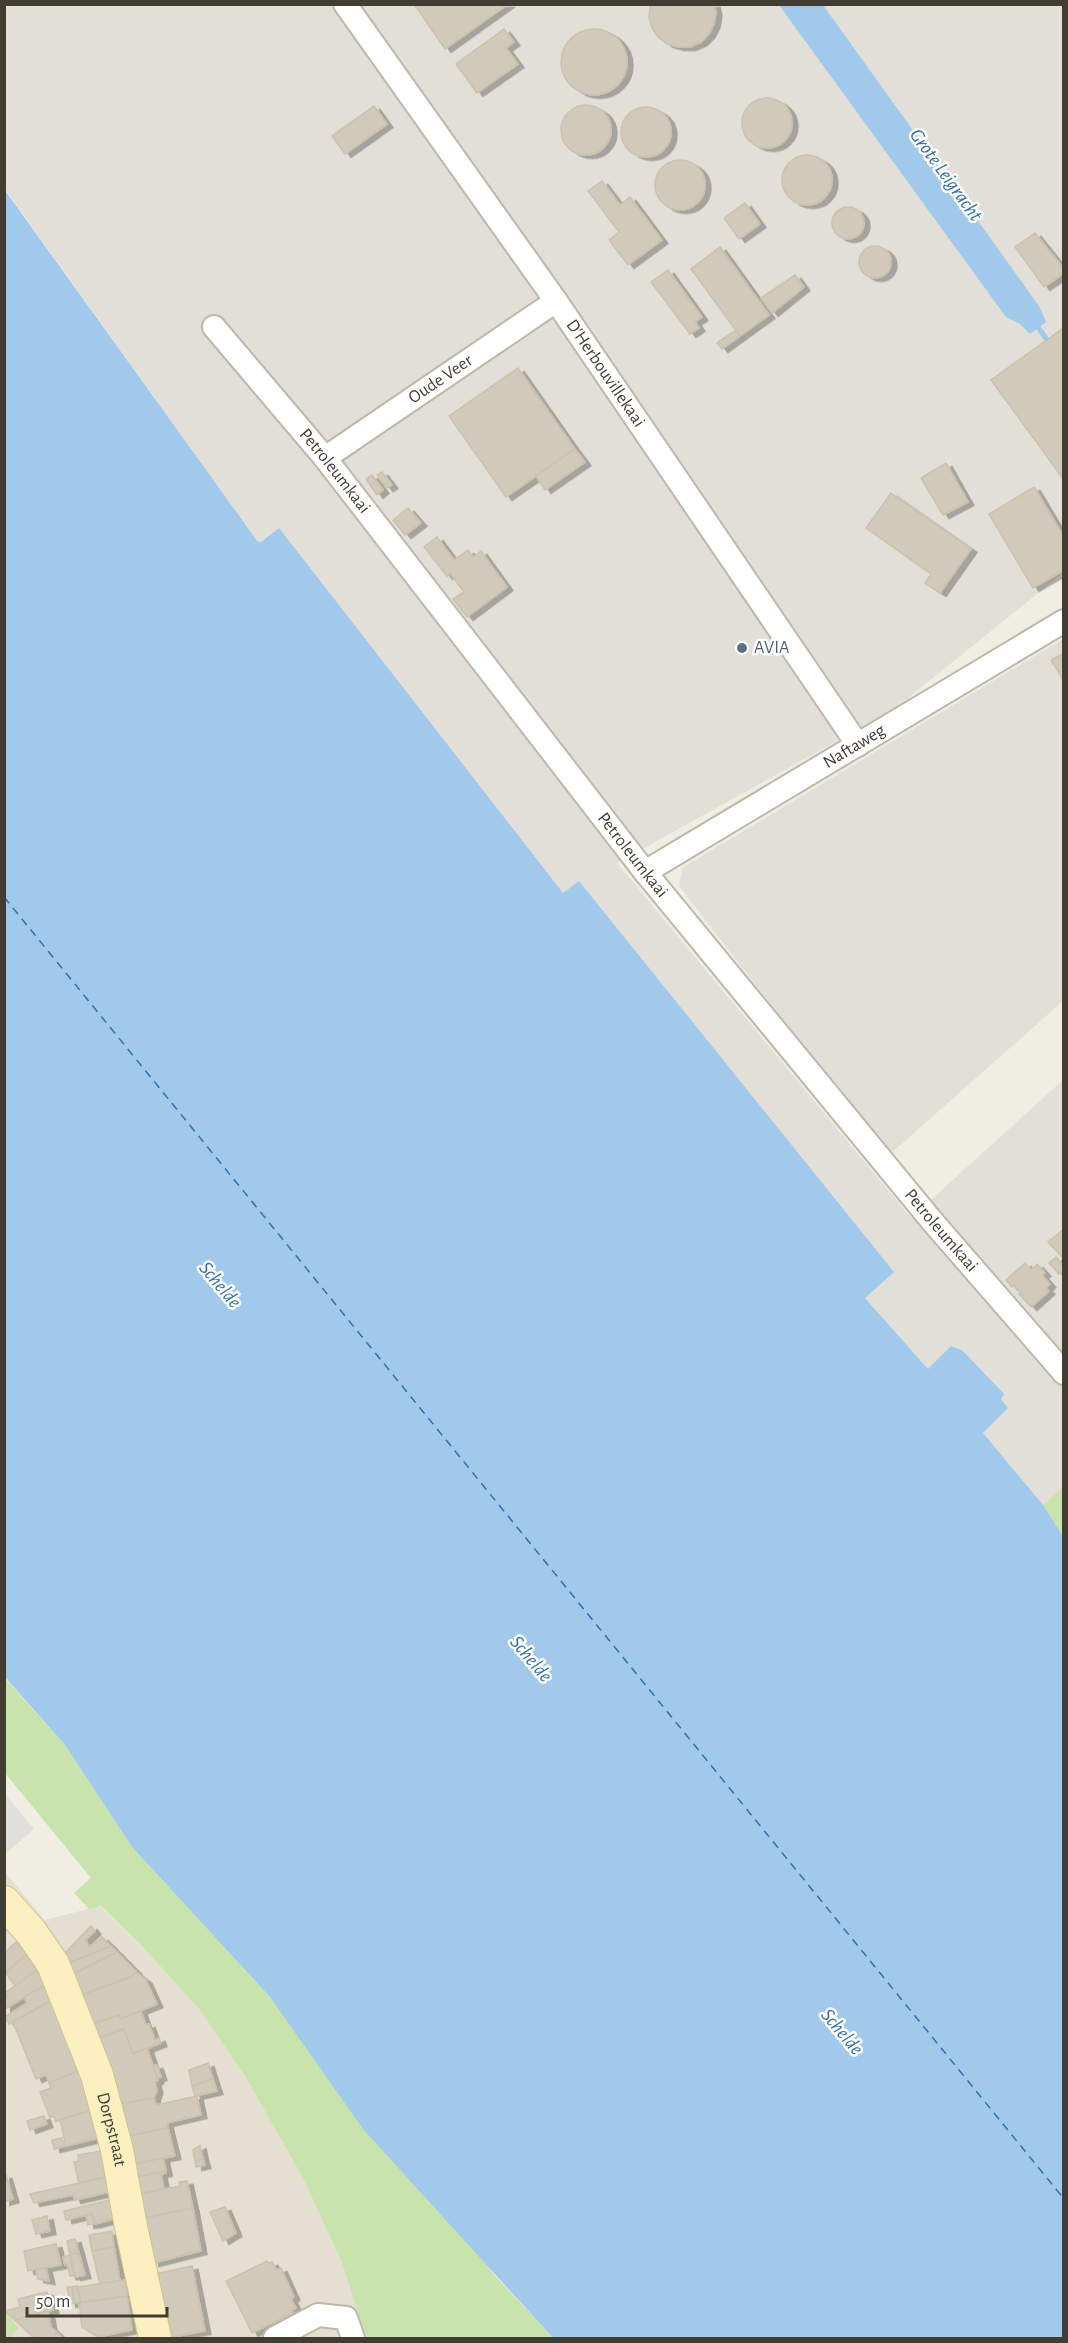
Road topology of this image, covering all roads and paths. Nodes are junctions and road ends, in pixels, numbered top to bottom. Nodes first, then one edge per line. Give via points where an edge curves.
1 (345, 4) edge
2 (556, 301) junction
3 (214, 327) dead end
4 (325, 458) junction
5 (1064, 621) edge
6 (858, 745) junction
7 (645, 872) junction
8 (1064, 1373) edge
9 (4, 1902) edge
10 (349, 2328) edge
11 (155, 2338) edge
12 (275, 2338) edge

1 - 2 street, D'Herbouvillekaai
2 - 4 street, Oude Veer
2 - 6 street, D'Herbouvillekaai
3 - 4 street, Petroleumkaai
4 - 7 street, Petroleumkaai
5 - 6 street, Naftaweg
6 - 7 street, Naftaweg
7 - 8 street, Petroleumkaai via 932,1221
9 - 11 street, Dorpstraat via 53,1964 97,2075 117,2150
10 - 12 street via 318,2315

